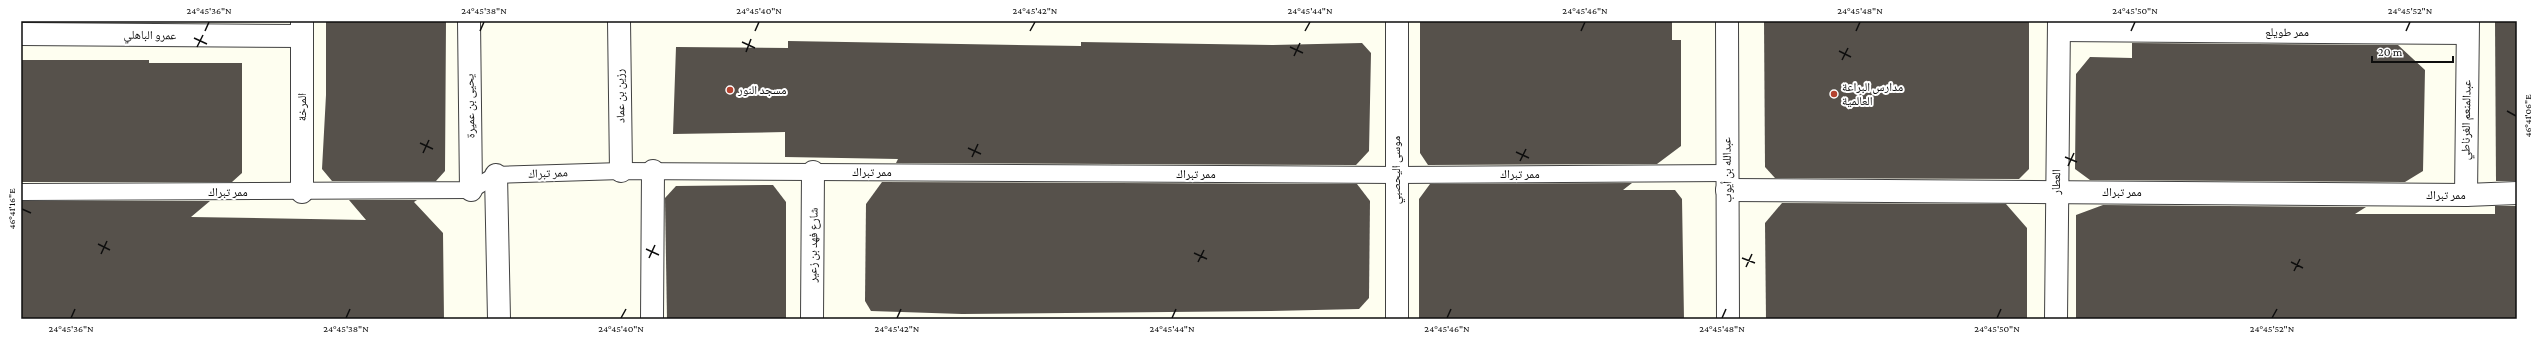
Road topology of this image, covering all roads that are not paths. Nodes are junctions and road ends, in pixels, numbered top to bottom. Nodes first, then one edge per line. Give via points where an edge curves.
1 (469, 21) edge
2 (619, 21) edge
3 (1397, 21) edge
4 (1727, 21) edge
5 (2059, 26) edge
6 (2468, 27) edge
7 (302, 29) edge
8 (21, 34) edge
9 (621, 171) junction
10 (653, 171) junction
11 (813, 172) junction
12 (496, 175) junction
13 (1396, 175) junction
14 (1727, 182) junction
15 (471, 190) junction
16 (21, 192) edge
17 (302, 192) junction
18 (2056, 192) junction
19 (2517, 193) edge
20 (2466, 195) junction
21 (499, 319) edge
22 (652, 319) edge
23 (812, 319) edge
24 (1397, 319) edge
25 (1728, 319) edge
26 (2056, 319) edge

1 - 15 street, يحيى بن عميرة
2 - 9 street, رزين بن عماد
3 - 13 street, موسى اليحصبي
4 - 14 street, عبدالله بن أيوب
5 - 6 street, ممر طويلع
5 - 18 street, العطار
6 - 20 street, عبدالمنعم الغرناطي
7 - 8 street, عمرو الباهلي
7 - 17 street, المرخة
9 - 10 lane, ممر تبراك
9 - 12 lane, ممر تبراك
10 - 11 lane, ممر تبراك
10 - 22 street
11 - 13 lane, ممر تبراك
11 - 23 street, شارع فهد بن زعير
12 - 15 lane, ممر تبراك
12 - 21 street
13 - 14 lane, ممر تبراك
13 - 24 street, موسى اليحصبي
14 - 18 street, ممر تبراك
14 - 25 street, عبدالله بن أيوب
15 - 17 lane, ممر تبراك
16 - 17 lane, ممر تبراك
18 - 20 street, ممر تبراك
18 - 26 street, العطار
19 - 20 street, ممر تبراك

